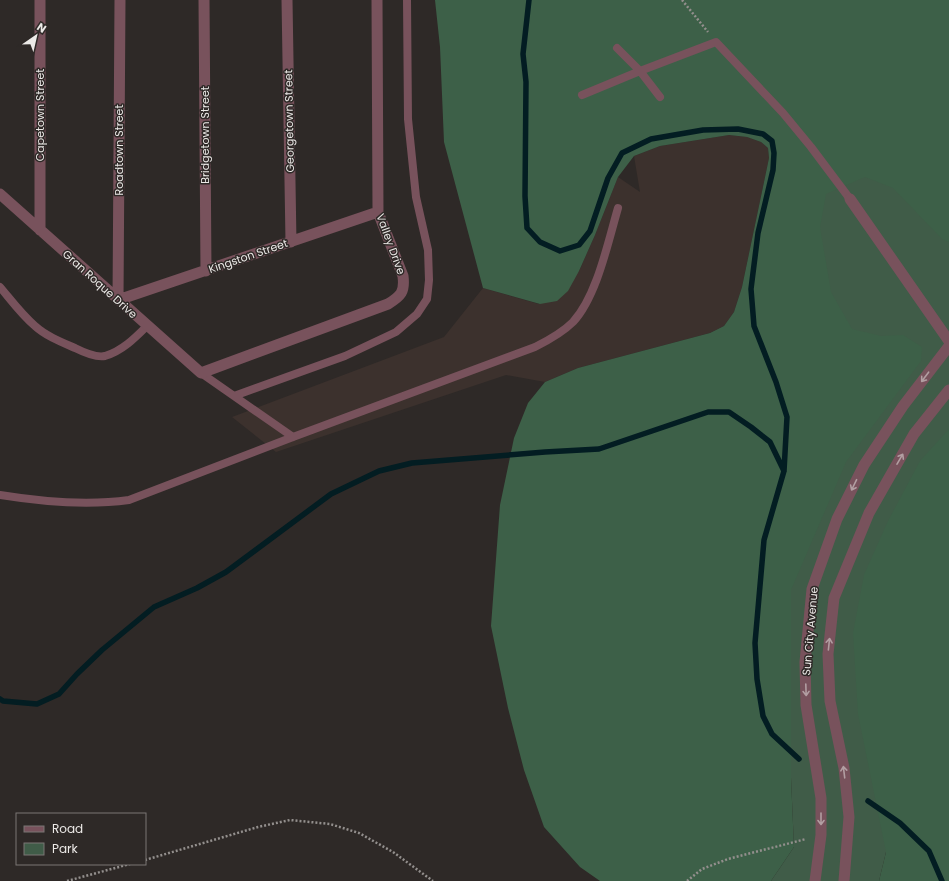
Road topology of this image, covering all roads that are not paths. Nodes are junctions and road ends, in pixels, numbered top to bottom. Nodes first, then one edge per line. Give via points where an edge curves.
1 (40, 0) edge
2 (120, 0) edge
3 (204, 0) edge
4 (286, 0) edge
5 (377, 0) edge
6 (407, 0) edge
7 (617, 48) dead end
8 (640, 71) junction
9 (582, 95) dead end
10 (660, 97) dead end
11 (0, 194) edge
12 (850, 199) joint
13 (618, 208) dead end
14 (378, 212) junction
15 (40, 230) junction
16 (291, 242) junction
17 (206, 271) junction
18 (0, 287) edge
19 (118, 300) junction
20 (147, 326) junction
21 (949, 341) edge
22 (949, 346) edge
23 (200, 373) junction
24 (949, 390) edge
25 (234, 396) junction
26 (293, 437) junction
27 (0, 495) edge
28 (815, 881) edge
29 (844, 881) edge

1 - 15 street, Capetown Street
2 - 19 street, Roadtown Street
3 - 17 street, Bridgetown Street
4 - 16 street, Georgetown Street
5 - 14 street, Valley Drive
6 - 25 lane via 408,119 416,197 428,250 427,299 417,314 396,332 345,356
7 - 8 lane
8 - 9 lane
8 - 10 lane
8 - 12 lane via 716,42 788,119
11 - 15 street, Gran Roque Drive
12 - 21 street
13 - 26 lane via 590,294 573,322 555,337 535,347
14 - 16 street, Kingston Street
14 - 23 street, Valley Drive via 403,276 404,286 397,299
15 - 19 street, Gran Roque Drive
16 - 17 street, Kingston Street
17 - 19 street, Kingston Street
18 - 20 lane via 35,326 85,352 103,356 115,351 128,344
19 - 20 street, Gran Roque Drive
20 - 23 street, Gran Roque Drive
22 -> 28 street, Sun City Avenue via 903,406 864,464 837,519 812,588 805,662 806,704 821,798 821,835
23 - 25 lane
29 -> 24 street, Sun City Avenue via 849,816 844,768 830,701 828,654 834,598 869,513 914,434
25 - 26 lane
26 - 27 lane via 129,500 78,504

